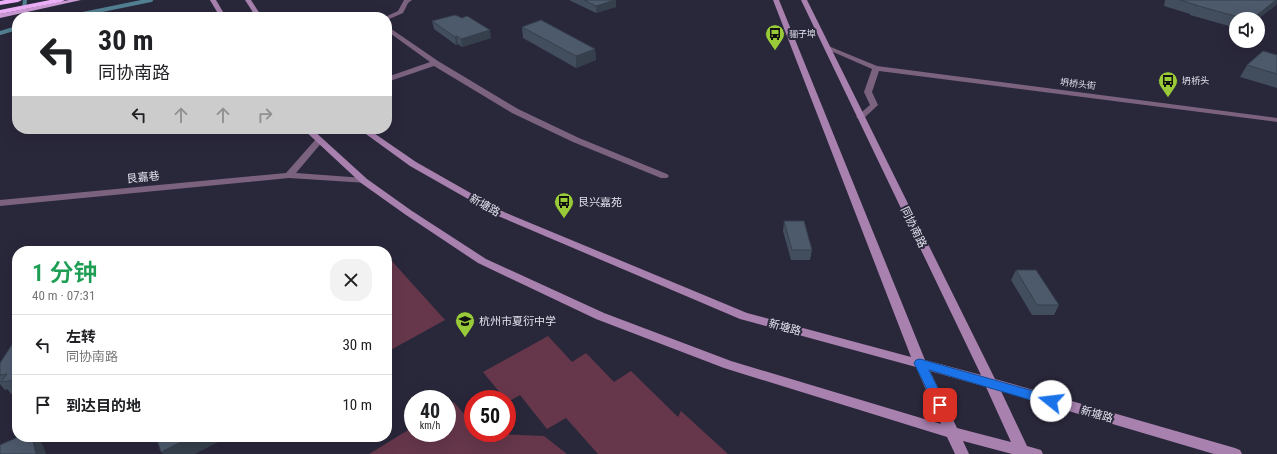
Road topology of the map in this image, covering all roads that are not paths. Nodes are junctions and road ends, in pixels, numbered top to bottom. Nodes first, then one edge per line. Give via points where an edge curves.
1 (19, 0) edge
2 (61, 0) edge
3 (78, 0) edge
4 (213, 0) edge
5 (248, 0) edge
6 (409, 0) edge
7 (776, 0) edge
8 (804, 0) edge
9 (0, 3) edge
10 (0, 12) edge
11 (18, 12) edge
12 (220, 12) edge
13 (256, 12) edge
14 (12, 13) edge
15 (0, 16) edge
16 (392, 16) edge
17 (392, 32) edge
18 (826, 46) junction
19 (432, 61) junction
20 (876, 68) junction
21 (392, 71) edge
22 (392, 78) edge
23 (860, 117) junction
24 (1277, 120) edge
25 (312, 134) edge
26 (370, 134) edge
27 (319, 141) junction
28 (289, 175) junction
29 (664, 176) dead end
30 (364, 181) junction
31 (0, 203) edge
32 (920, 363) junction
33 (991, 383) junction
34 (953, 433) junction
35 (1023, 452) edge
36 (962, 454) edge
37 (1036, 454) edge
38 (1235, 454) edge

1 - 9 highway
2 - 10 highway
3 - 11 main road
4 - 12 main road
5 - 13 main road
6 - 16 street via 405,2 401,12
7 - 32 main road
8 - 18 main road, 同协南路
14 - 15 main road
17 - 19 street
18 - 20 street, 坍桥头街
18 - 23 main road, 同协南路
19 - 21 street
19 - 22 street
19 - 29 street via 515,111 576,140
20 - 23 street via 868,92 874,105
20 - 24 street, 坍桥头街
23 - 33 main road, 同协南路
25 - 27 main road
26 - 32 main road, 新塘路 via 413,164 501,214 744,316
27 - 28 street
27 - 30 main road
28 - 30 street, 艮嘉巷
28 - 31 street, 艮嘉巷
30 - 34 main road via 482,261 600,316 728,365
32 - 33 main road, 新塘路
32 - 34 main road
33 - 35 main road, 同协南路
33 - 38 main road, 新塘路
34 - 35 main road
34 - 36 main road
35 - 37 main road

